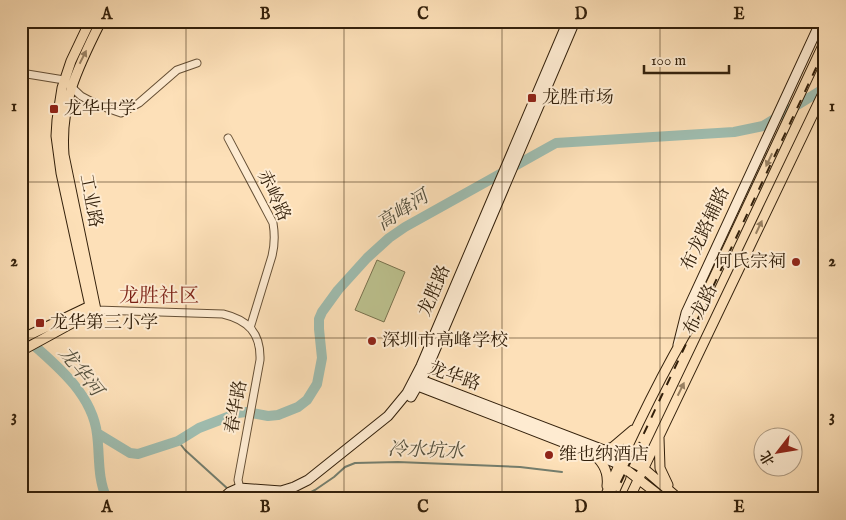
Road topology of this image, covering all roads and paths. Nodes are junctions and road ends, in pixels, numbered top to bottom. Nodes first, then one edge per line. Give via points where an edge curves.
1 (90, 21) edge
2 (101, 21) edge
3 (568, 21) edge
4 (575, 21) edge
5 (821, 21) edge
6 (825, 41) edge
7 (198, 63) dead end
8 (21, 73) edge
9 (68, 83) junction
10 (825, 89) edge
11 (228, 138) dead end
12 (83, 281) junction
13 (93, 308) junction
14 (67, 316) junction
15 (250, 328) junction
16 (21, 339) edge
17 (677, 348) junction
18 (24, 349) edge
19 (418, 382) junction
20 (638, 427) junction
21 (660, 432) junction
22 (606, 450) junction
23 (590, 452) junction
24 (621, 462) junction
25 (643, 468) junction
26 (638, 477) junction
27 (233, 494) edge
28 (607, 496) edge
29 (676, 496) edge
30 (628, 499) edge
31 (639, 499) edge
32 (664, 499) edge

1 - 9 main road, 工业路 via 71,61
9 -> 2 main road, 工业路
3 - 19 main road, 龙胜路
4 - 19 main road, 龙胜路
5 - 17 main road, 布龙路辅路 via 686,313
6 -> 17 main road, 布龙路 via 695,318
7 - 9 street via 176,70 133,108 121,113 98,105 77,93
8 - 9 street
9 - 12 main road, 工业路 via 59,103 56,136
9 - 13 main road, 工业路 via 64,155
21 -> 10 main road, 布龙路
11 - 15 street, 赤岭路 via 275,232 272,256
12 - 13 main road, 工业路
12 - 14 main road via 82,300
13 - 14 main road
13 - 15 street via 223,314 235,317
13 - 18 main road
14 - 16 main road
15 - 27 street, 春华路 via 260,350 251,416
17 - 20 main road, 布龙路
19 - 22 main road, 龙华路
19 - 23 main road, 龙华路
19 - 27 main road, 龙胜路 via 384,420 308,480 281,491
20 - 22 main road
20 - 24 main road, 布龙路
21 - 25 main road, 布龙路
21 - 29 main road via 660,468
22 - 24 main road, 龙华路
23 - 24 main road, 龙华路
23 - 28 main road via 605,468
24 - 25 main road, 龙华路
24 - 26 main road, 龙华路
24 - 28 main road, 布龙路
25 - 26 main road, 布龙路
25 - 29 main road, 龙华路
26 - 30 main road, 布龙路
26 - 32 main road, 龙华路
31 - 32 main road via 648,496

